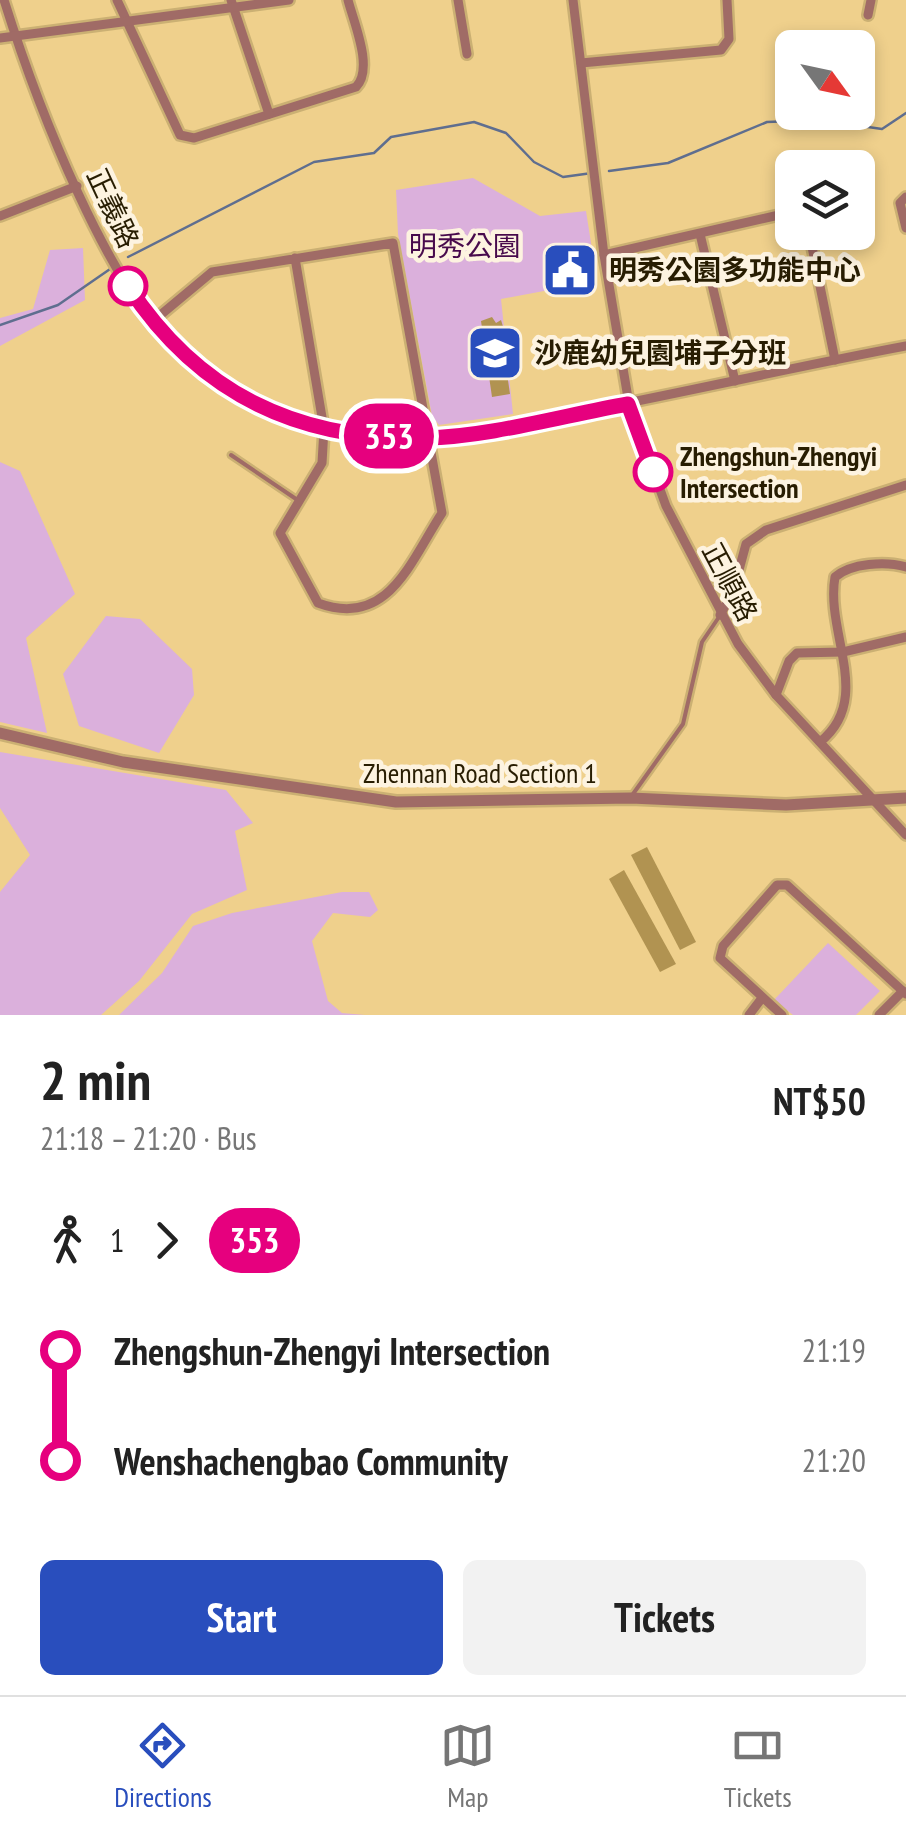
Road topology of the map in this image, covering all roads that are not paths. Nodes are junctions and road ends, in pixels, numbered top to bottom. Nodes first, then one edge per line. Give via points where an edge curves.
1 (4, 0) edge
2 (118, 0) edge
3 (289, 0) edge
4 (348, 0) edge
5 (458, 0) edge
6 (574, 0) edge
7 (727, 0) edge
8 (871, 0) edge
9 (232, 4) edge
10 (868, 15) dead end
11 (125, 23) junction
12 (16, 36) junction
13 (0, 38) edge
14 (467, 54) dead end
15 (581, 63) junction
16 (269, 114) junction
17 (77, 186) junction
18 (906, 196) edge
19 (0, 216) edge
20 (775, 216) edge
21 (906, 228) edge
22 (700, 234) junction
23 (813, 250) edge
24 (604, 255) junction
25 (294, 258) junction
26 (152, 322) junction
27 (906, 346) edge
28 (835, 360) junction
29 (736, 380) junction
30 (628, 404) junction
31 (324, 429) junction
32 (428, 438) junction
33 (231, 455) dead end
34 (906, 485) edge
35 (298, 501) junction
36 (906, 566) edge
37 (720, 615) junction
38 (906, 637) edge
39 (842, 652) junction
40 (776, 695) junction
41 (0, 732) edge
42 (820, 742) junction
43 (631, 798) junction
44 (906, 798) edge
45 (874, 800) junction
46 (906, 835) edge
47 (904, 992) edge
48 (762, 998) junction
49 (749, 1015) edge
50 (782, 1015) edge
51 (880, 1015) edge

1 - 12 street, 正義路
2 - 11 street
3 - 9 street
4 - 16 street via 362,81 346,92
5 - 14 street
6 - 15 street, 正順路
7 - 15 street via 730,39 720,50
8 - 10 street
9 - 11 street
9 - 16 street
11 - 12 street
11 - 16 street via 180,135 194,138
12 - 13 street
12 - 17 street, 正義路
15 - 24 street, 正順路
17 - 19 street
17 - 26 street, 正義路 via 110,258
18 - 21 street via 900,203
20 - 22 street
22 - 24 street
22 - 29 street
23 - 28 street
24 - 30 street, 正順路
25 - 26 street via 212,272
25 - 31 street
25 - 32 street via 394,243
26 - 31 street, 正義路 via 188,361 231,390
27 - 28 street, 正義路
28 - 29 street, 正義路
29 - 30 street, 正義路
30 - 32 street, 正義路
30 - 37 street, 正順路 via 666,506
31 - 32 street, 正義路
31 - 35 street via 322,463
32 - 35 street via 442,513 389,594 371,607 318,603 280,533
33 - 35 lane
34 - 37 street via 766,530 746,544
36 - 39 street via 874,565 835,577
37 - 40 street, 正順路
37 - 43 lane via 702,642 683,724
38 - 39 street
39 - 40 street via 797,653
39 - 42 street via 845,708
40 - 42 street, 正順路
41 - 43 street, Zhennan Road Section 1 via 123,762 337,797
42 - 45 street, 正順路
43 - 45 street, Zhennan Road Section 1 via 786,805
44 - 45 street, Zhennan Road Section 1
45 - 46 street, 正順路
47 - 48 street via 787,885 776,885 720,958
47 - 51 street
48 - 49 street
48 - 50 street

